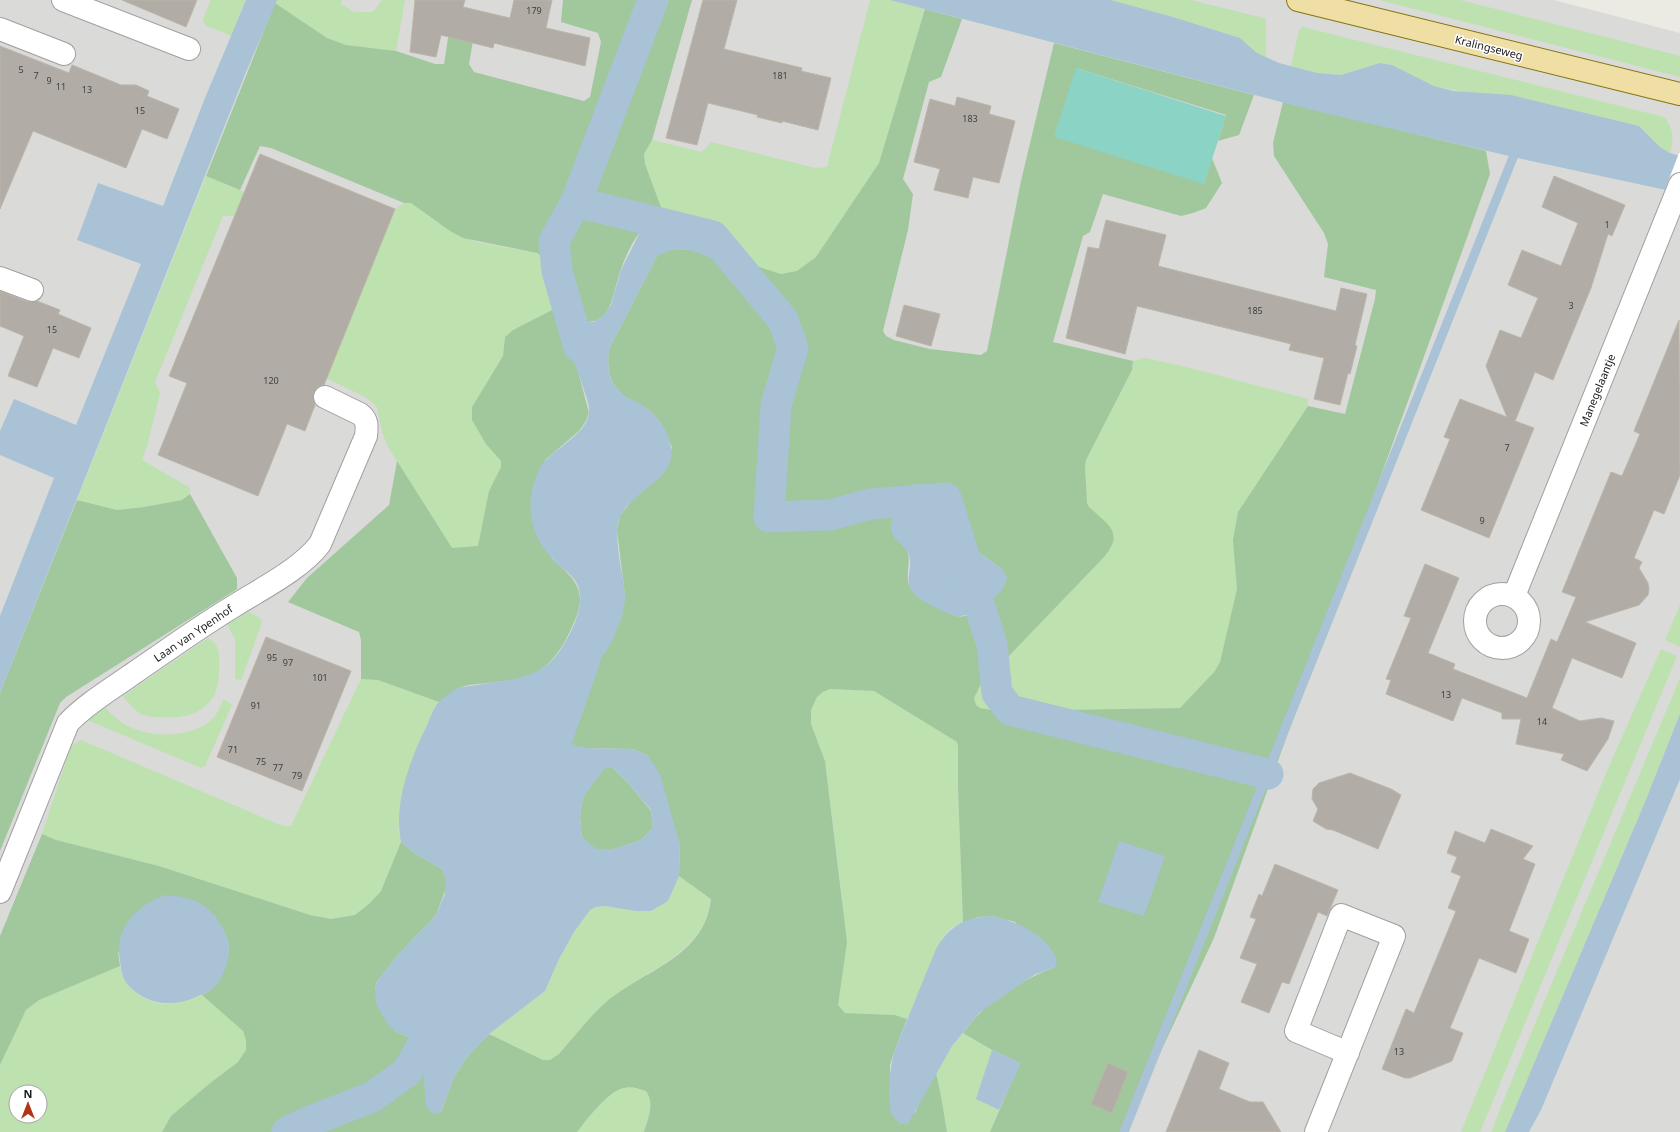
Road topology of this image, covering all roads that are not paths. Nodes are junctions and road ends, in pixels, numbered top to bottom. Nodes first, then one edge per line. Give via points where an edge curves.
1 (63, 0) edge
2 (1298, 0) edge
3 (0, 30) edge
4 (189, 49) dead end
5 (64, 54) dead end
6 (1680, 94) edge
7 (1678, 189) edge
8 (0, 278) edge
9 (32, 290) dead end
10 (325, 397) dead end
11 (1514, 596) dead end
12 (0, 892) edge
13 (1348, 1053) junction
14 (1316, 1132) edge

1 - 4 street
2 - 6 main road, Kralingseweg
3 - 5 street
7 - 11 street, Manegelaantje
8 - 9 street
10 - 12 street, Laan van Ypenhof via 365,417 367,425 366,436 320,544 314,552 275,581 214,618 68,722
13 - 13 street via 1394,936 1341,915 1296,1031
13 - 14 street

